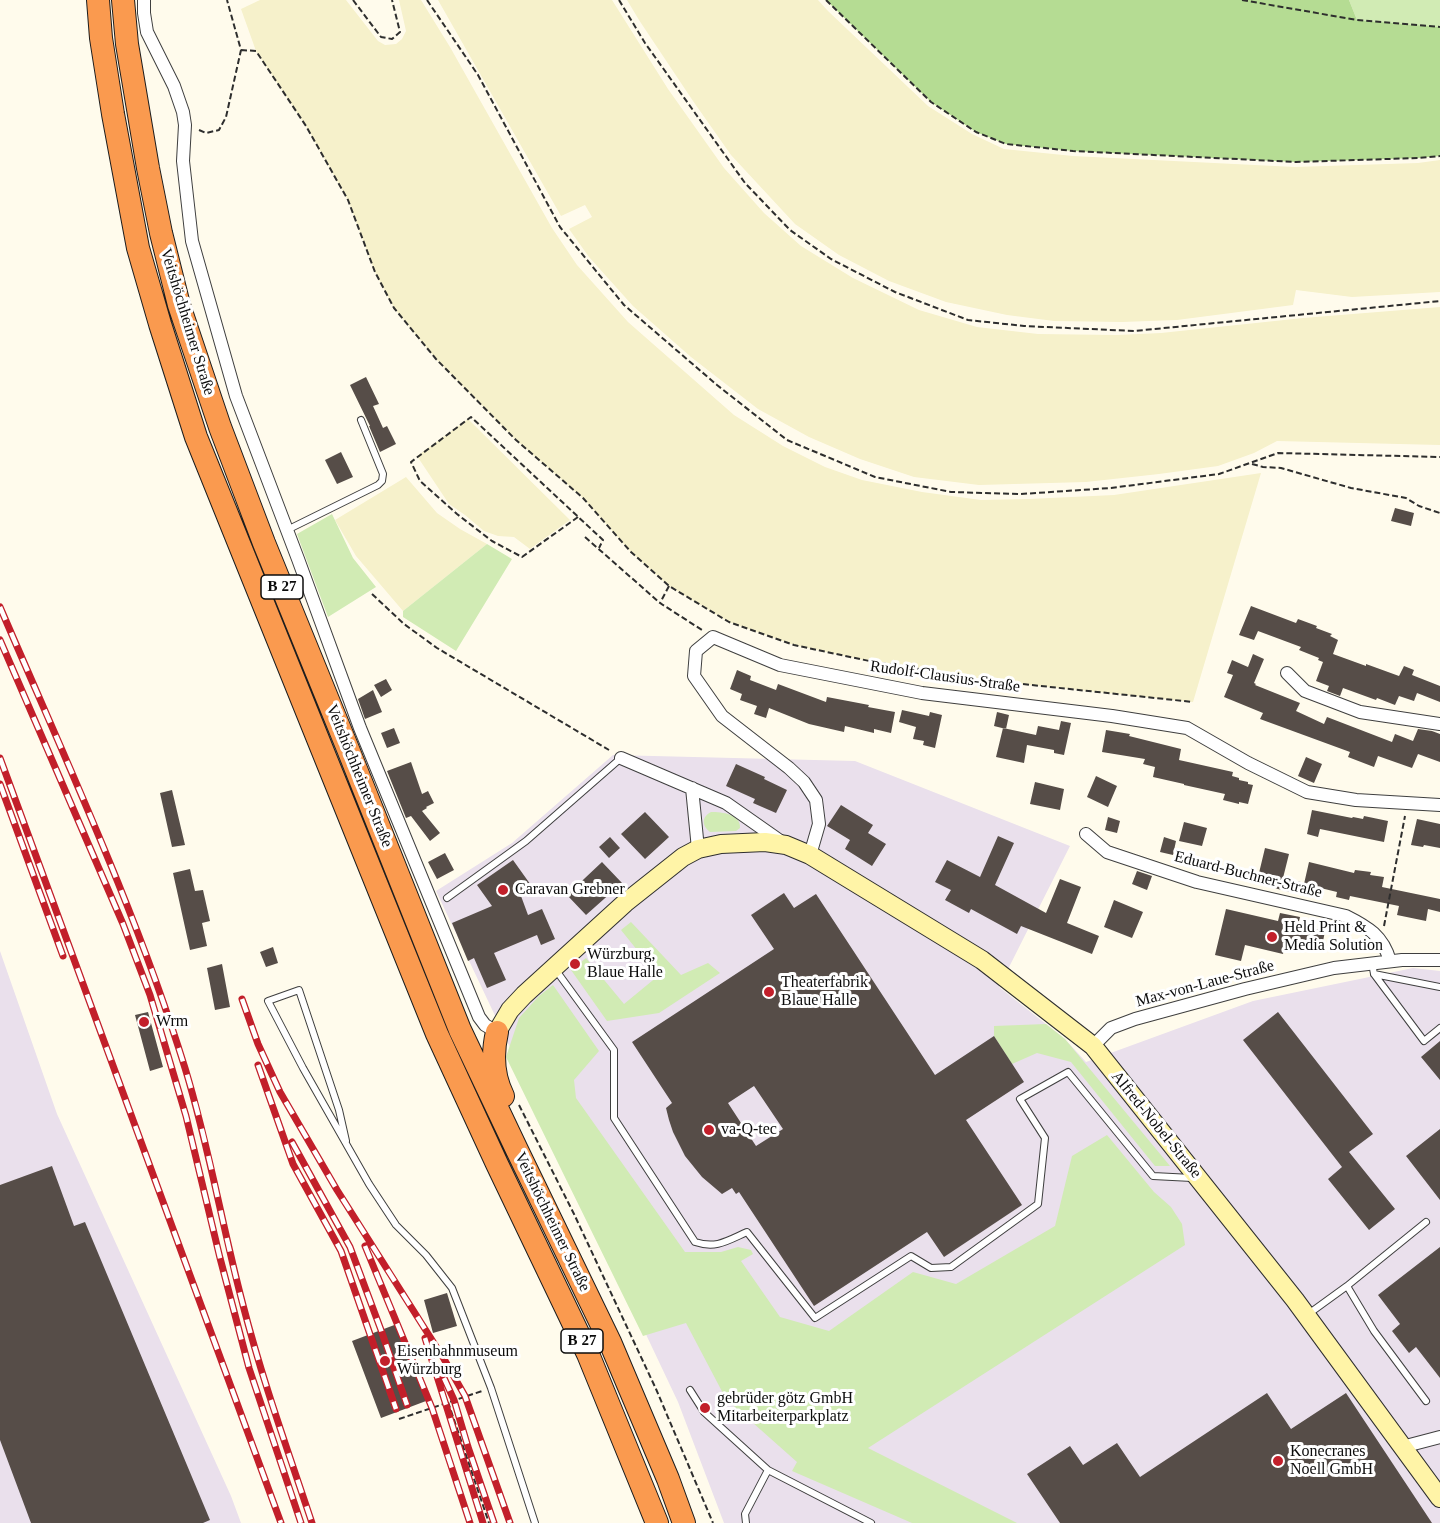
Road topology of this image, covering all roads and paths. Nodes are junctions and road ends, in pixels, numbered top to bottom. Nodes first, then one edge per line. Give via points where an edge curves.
1 (98, 0) edge
2 (123, 0) edge
3 (144, 0) edge
4 (227, 0) edge
5 (352, 0) edge
6 (392, 0) edge
7 (428, 0) edge
8 (619, 0) edge
9 (826, 0) edge
10 (1242, 0) edge
11 (1440, 27) edge
12 (241, 50) junction
13 (185, 125) junction
14 (1440, 156) edge
15 (1440, 301) edge
16 (361, 420) dead end
17 (1440, 457) edge
18 (1250, 463) junction
19 (1440, 513) edge
20 (578, 517) junction
21 (287, 530) junction
22 (585, 537) dead end
23 (598, 548) junction
24 (669, 586) junction
25 (372, 594) dead end
26 (660, 603) junction
27 (713, 637) junction
28 (1287, 673) dead end
29 (1193, 702) dead end
30 (1440, 724) edge
31 (621, 758) junction
32 (692, 788) junction
33 (1408, 802) junction
34 (1440, 805) edge
35 (1086, 834) dead end
36 (786, 845) junction
37 (698, 849) junction
38 (810, 855) junction
39 (447, 898) dead end
40 (1379, 939) junction
41 (1440, 960) edge
42 (1390, 961) junction
43 (554, 968) junction
44 (1373, 969) junction
45 (1440, 987) edge
46 (1440, 1028) edge
47 (497, 1032) junction
48 (1093, 1046) junction
49 (517, 1100) dead end
50 (346, 1142) junction
51 (517, 1150) junction
52 (1198, 1178) junction
53 (1426, 1222) dead end
54 (1347, 1286) junction
55 (1307, 1316) junction
56 (491, 1388) junction
57 (690, 1390) dead end
58 (1426, 1401) dead end
59 (448, 1402) junction
60 (399, 1419) dead end
61 (1440, 1437) edge
62 (1402, 1447) junction
63 (768, 1470) junction
64 (1440, 1498) edge
65 (489, 1523) edge
66 (535, 1523) edge
67 (657, 1523) edge
68 (684, 1523) edge
69 (713, 1523) edge
70 (746, 1523) edge
71 (871, 1523) edge

1 - 67 highway, Veitshöchheimer Straße / B 27 via 111,103 138,248 196,437 433,1023 588,1354
2 - 51 highway, Veitshöchheimer Straße / B 27 via 161,233 179,304 220,427 460,1030
3 - 13 street, Veitshöchheimer Straße via 147,32 174,86
4 - 12 path
5 - 6 path via 381,37 392,39 400,32
7 - 18 path via 478,75 560,227 574,245 624,305 717,386 787,440 875,477 951,492 1021,494 1111,488 1219,474
8 - 15 path via 745,183 790,230 831,259 886,287 968,320 1134,331
9 - 14 path via 932,102 976,132 1006,144 1296,162
10 - 11 path via 1357,20
12 - 13 path via 226,117 219,130 206,133
12 - 24 path via 256,51 311,136 348,200 375,272 394,308 436,359 516,440 583,498 631,552
13 - 21 street, Veitshöchheimer Straße via 183,161 192,241 236,396
16 - 21 lane via 383,474 382,481
17 - 18 path via 1278,453
18 - 19 path via 1406,498
20 - 20 path via 471,417 411,462 420,481 457,514 492,541 522,557
20 - 23 path via 603,540
21 - 47 street, Veitshöchheimer Straße via 360,728 479,1017
22 - 23 path
23 - 26 path
24 - 26 path
24 - 29 path via 729,622 794,645 1003,682
25 - 31 path via 437,648
26 - 27 path
27 - 33 street, Rudolf-Clausius-Straße via 780,665 922,693 1187,729 1307,792 1356,800
27 - 38 street via 696,651 694,676 722,716 789,768 816,800 819,824
28 - 30 street via 1305,691 1360,712
31 - 32 street, Alfred-Nobel-Straße
31 - 39 lane via 526,842
32 - 36 street, Alfred-Nobel-Straße via 726,803
32 - 37 street
33 - 34 street, Rudolf-Clausius-Straße
33 - 40 path
35 - 40 street, Eduard-Buchner-Straße via 1107,852 1197,882 1346,916 1365,925
36 - 37 street, Alfred-Nobel-Straße via 721,844
36 - 38 street, Alfred-Nobel-Straße
37 - 43 street, Alfred-Nobel-Straße via 625,903
38 - 48 street, Alfred-Nobel-Straße via 982,960
40 - 42 street, Eduard-Buchner-Straße
41 - 42 street, Max-von-Laue-Straße
42 - 44 street, Max-von-Laue-Straße
43 - 47 street, Alfred-Nobel-Straße via 510,1010
43 - 52 lane via 614,1050 614,1118 695,1242 721,1244 747,1232 815,1318 911,1256 931,1268 951,1267 1038,1204 1045,1138 1020,1099 1068,1072 1153,1176
44 - 45 lane
44 - 46 lane via 1424,1041
44 - 48 street, Max-von-Laue-Straße via 1334,968 1135,1019 1111,1028
47 - 51 highway via 495,1068 499,1088 521,1133
48 - 52 street, Alfred-Nobel-Straße
49 - 69 path via 656,1389
50 - 50 lane via 303,1068 268,1001 299,990
50 - 56 lane via 396,1225 452,1288
51 - 68 highway, Veitshöchheimer Straße / B 27 via 610,1341
52 - 55 street, Alfred-Nobel-Straße
53 - 54 lane
54 - 55 lane
54 - 58 lane via 1374,1331
55 - 62 street, Alfred-Nobel-Straße
56 - 59 path
56 - 66 lane
57 - 63 lane via 704,1412
59 - 60 path
59 - 65 path
61 - 62 street
62 - 64 street, Alfred-Nobel-Straße
63 - 70 lane via 745,1514
63 - 71 lane

